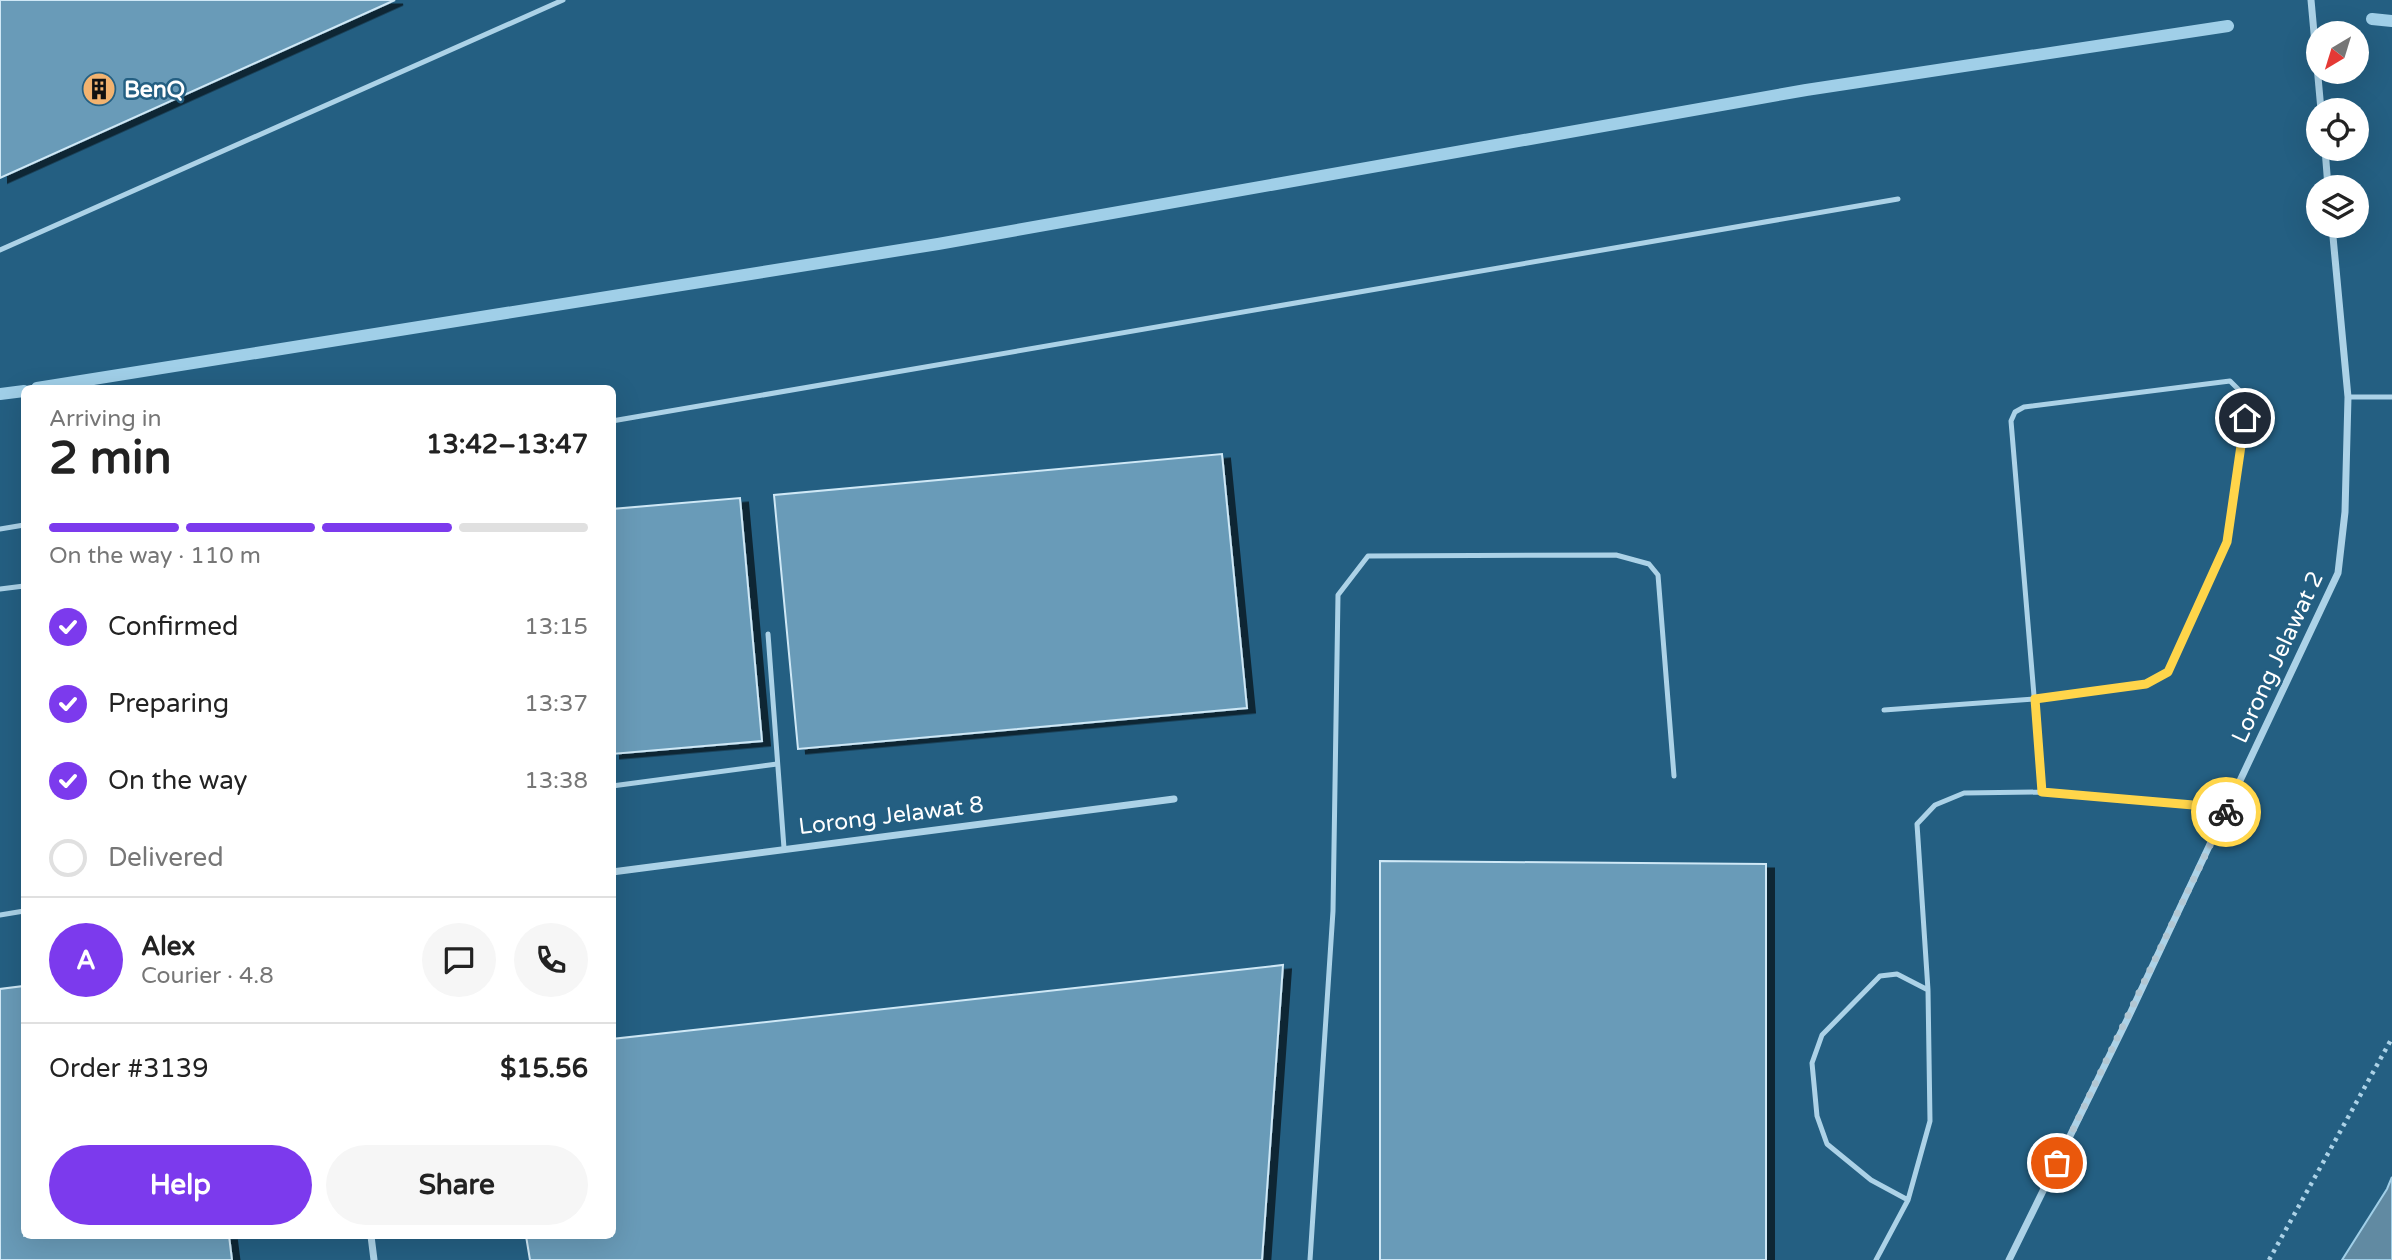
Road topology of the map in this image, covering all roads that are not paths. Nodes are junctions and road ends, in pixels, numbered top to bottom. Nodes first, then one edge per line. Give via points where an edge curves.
1 (563, 0) edge
2 (2311, 0) edge
3 (2320, 98) edge
4 (1898, 199) dead end
5 (2333, 238) edge
6 (0, 250) edge
7 (2348, 397) junction
8 (2392, 397) edge
9 (616, 420) edge
10 (21, 526) edge
11 (0, 529) edge
12 (21, 586) edge
13 (0, 589) edge
14 (768, 634) dead end
15 (2035, 699) junction
16 (1884, 710) dead end
17 (776, 764) junction
18 (1674, 776) dead end
19 (616, 785) edge
20 (2042, 792) junction
21 (1174, 799) dead end
22 (2228, 808) junction
23 (783, 848) junction
24 (616, 871) edge
25 (21, 912) edge
26 (0, 915) edge
27 (1928, 990) junction
28 (1908, 1200) junction
29 (371, 1239) edge
30 (374, 1260) edge
31 (1310, 1260) edge
32 (1876, 1260) edge
33 (2009, 1260) edge

1 - 6 lane
2 - 3 street
4 - 9 lane
5 - 7 street, Lorong Jelawat 2
7 - 8 lane
7 - 22 street, Lorong Jelawat 2 via 2345,512 2338,573
10 - 11 lane
12 - 13 lane
14 - 17 lane
15 - 15 lane via 2011,421 2015,412 2024,407 2230,381 2240,391 2245,418 2227,542 2168,672 2146,684
15 - 16 lane
15 - 20 lane
17 - 19 lane
17 - 23 lane
18 - 31 lane via 1658,575 1649,564 1616,555 1368,556 1338,595 1333,911
20 - 22 lane
20 - 27 lane via 1964,793 1935,805 1917,824
21 - 23 street, Lorong Jelawat 8
22 - 33 street, Lorong Jelawat 2
23 - 24 street, Lorong Jelawat 8
25 - 26 lane
27 - 28 lane via 1930,1121
27 - 28 lane via 1897,974 1880,976 1822,1035 1812,1063 1817,1116 1827,1144 1871,1180
28 - 32 lane
29 - 30 street

